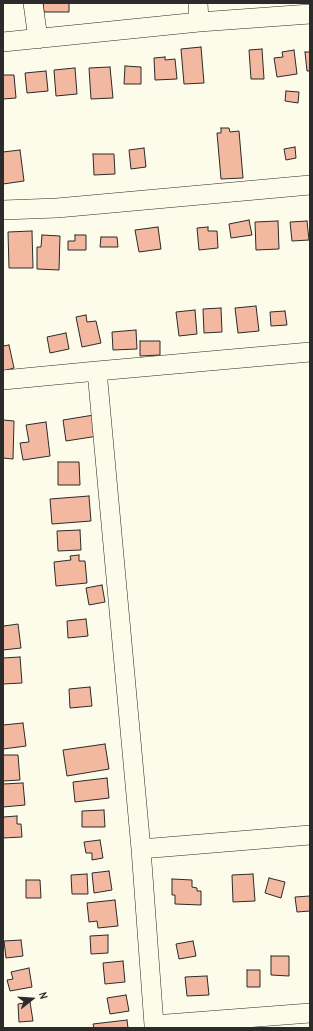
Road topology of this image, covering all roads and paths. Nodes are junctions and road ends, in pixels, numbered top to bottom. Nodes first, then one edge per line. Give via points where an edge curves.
1 (33, 3) edge
2 (198, 3) edge
3 (310, 14) edge
4 (199, 22) junction
5 (38, 39) junction
6 (3, 42) edge
7 (310, 185) edge
8 (3, 210) edge
9 (310, 352) edge
10 (97, 371) junction
11 (3, 380) edge
12 (310, 835) edge
13 (141, 848) junction
14 (310, 1013) edge
15 (154, 1027) edge

1 - 5 street
2 - 4 street
3 - 4 street
4 - 5 street
5 - 6 street
7 - 8 street via 65,207
9 - 10 street
10 - 11 street
10 - 13 street
12 - 13 street
13 - 15 street
14 - 15 street

